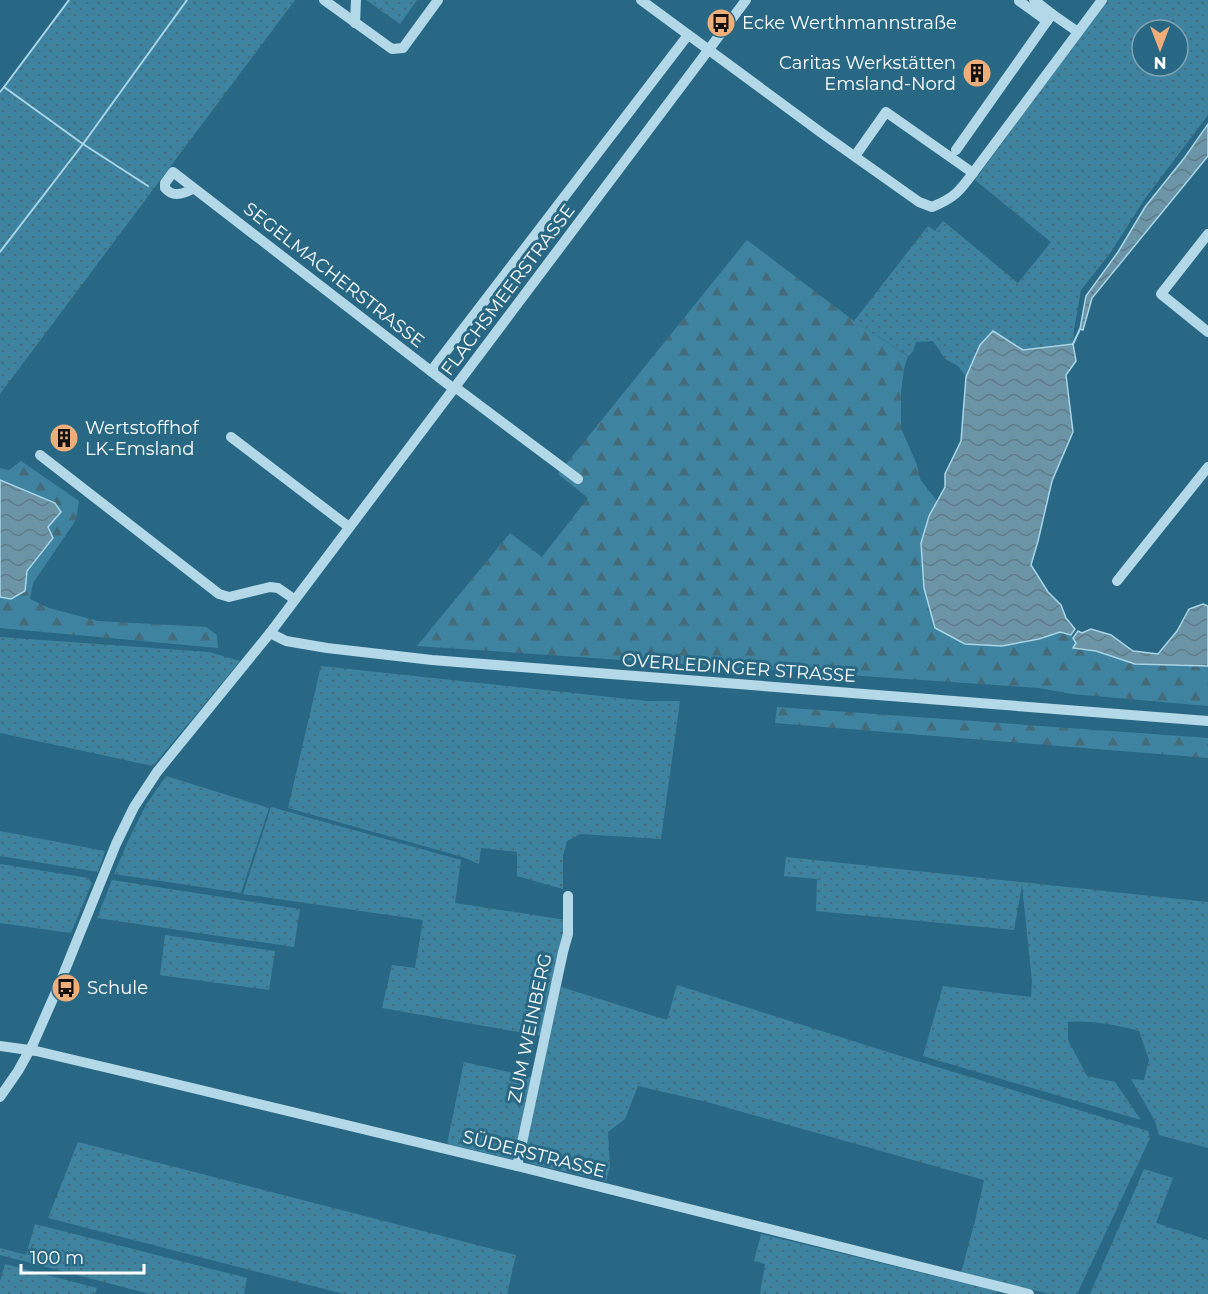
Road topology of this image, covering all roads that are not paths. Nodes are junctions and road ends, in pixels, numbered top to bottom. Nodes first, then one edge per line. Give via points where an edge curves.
1 (325, 0) edge
2 (356, 0) edge
3 (438, 0) edge
4 (641, 0) edge
5 (746, 0) edge
6 (1020, 0) edge
7 (1034, 0) edge
8 (1102, 0) edge
9 (1050, 17) junction
10 (355, 23) junction
11 (1078, 32) junction
12 (688, 35) junction
13 (708, 50) junction
14 (956, 150) dead end
15 (855, 156) junction
16 (973, 174) junction
17 (194, 188) dead end
18 (1208, 234) edge
19 (1208, 333) edge
20 (431, 371) junction
21 (454, 388) junction
22 (231, 437) dead end
23 (40, 455) dead end
24 (1208, 467) edge
25 (578, 479) dead end
26 (349, 527) junction
27 (1117, 581) dead end
28 (294, 599) junction
29 (270, 633) junction
30 (1208, 721) edge
31 (568, 896) dead end
32 (0, 1046) edge
33 (30, 1050) junction
34 (0, 1097) edge
35 (517, 1166) junction
36 (1029, 1294) edge

1 - 10 street
2 - 10 street
3 - 10 street via 403,48 392,50
4 - 12 street
5 - 13 street, FLACHSMEERSTRASSE
6 - 9 street
7 - 9 street
8 - 11 street
9 - 11 street
9 - 14 street
11 - 16 street
12 - 13 street
12 - 20 street, FLACHSMEERSTRASSE
13 - 15 street
13 - 21 street, FLACHSMEERSTRASSE
15 - 16 street via 919,202 932,207 948,201
15 - 16 street via 886,112
17 - 20 street, SEGELMACHERSTRASSE
18 - 19 street via 1161,294
20 - 21 street, SEGELMACHERSTRASSE
21 - 25 street, SEGELMACHERSTRASSE
21 - 26 street, FLACHSMEERSTRASSE
22 - 26 street
23 - 28 street via 219,594 229,597 270,587
24 - 27 street
26 - 28 street, FLACHSMEERSTRASSE
28 - 29 street, FLACHSMEERSTRASSE
29 - 30 street, OVERLEDINGER STRASSE via 286,641 327,648 432,660
29 - 33 street, FLACHSMEERSTRASSE via 157,772 134,807
31 - 35 street, ZUM WEINBERG via 568,934
32 - 33 street, SÜDERSTRASSE
33 - 34 street, FLACHSMEERSTRASSE
33 - 35 street, SÜDERSTRASSE
35 - 36 street, SÜDERSTRASSE

